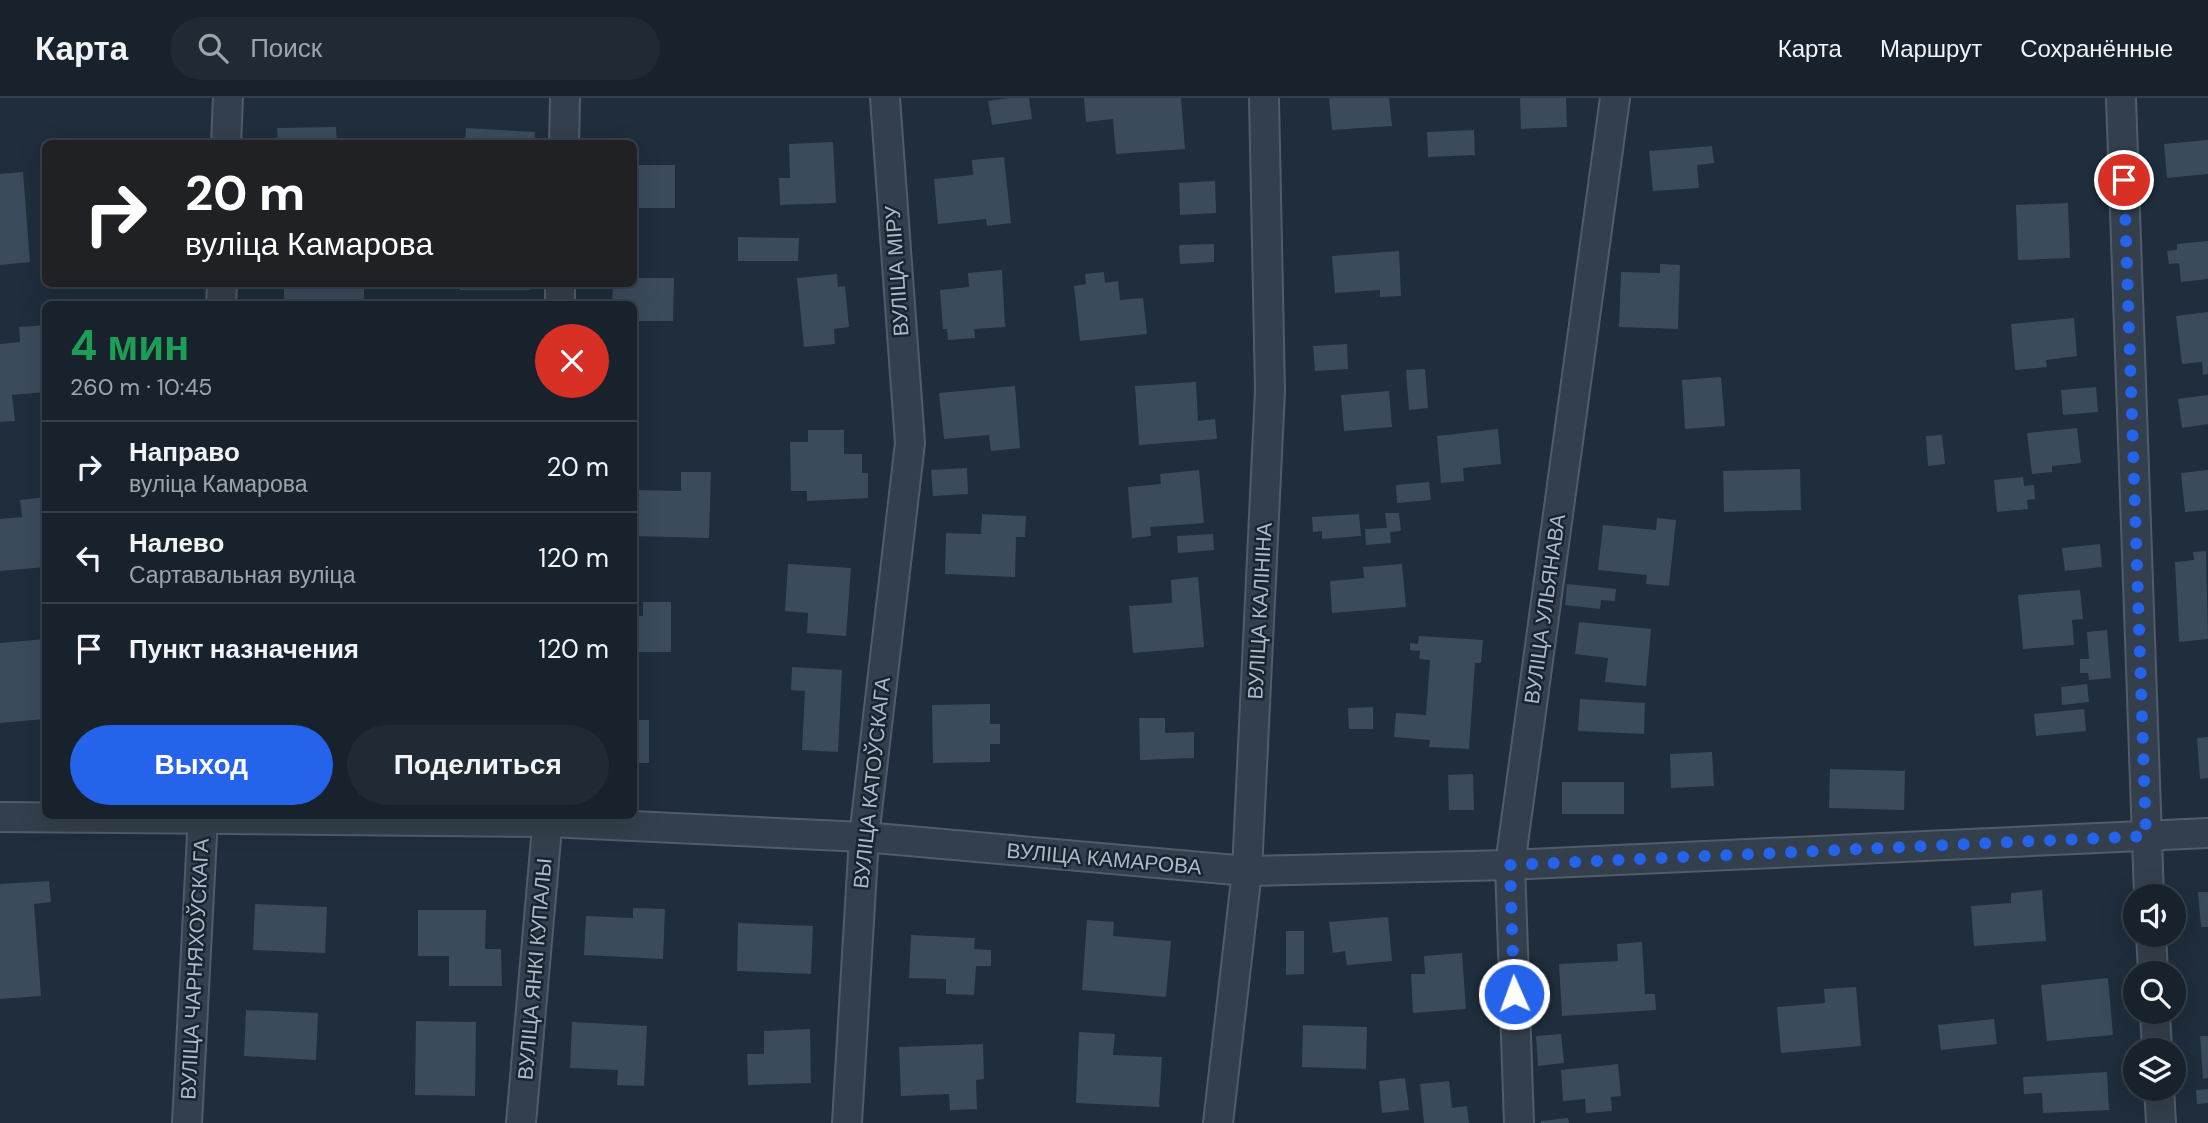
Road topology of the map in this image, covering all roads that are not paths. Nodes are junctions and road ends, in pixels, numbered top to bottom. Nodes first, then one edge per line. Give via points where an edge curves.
1 (228, 98) edge
2 (565, 98) edge
3 (885, 98) edge
4 (1264, 98) edge
5 (1615, 98) edge
6 (2121, 98) edge
7 (226, 140) edge
8 (564, 140) edge
9 (910, 443) joint
10 (0, 817) edge
11 (42, 817) edge
12 (203, 819) edge
13 (548, 819) edge
14 (2208, 833) edge
15 (2146, 836) junction
16 (863, 837) junction
17 (1510, 865) junction
18 (1247, 871) junction
19 (2148, 884) edge
20 (2160, 1101) edge
21 (187, 1123) edge
22 (521, 1123) edge
23 (847, 1123) edge
24 (1219, 1123) edge
25 (1519, 1123) edge
26 (2161, 1123) edge

1 - 7 street
2 - 8 street
3 - 9 street, ВУЛІЦА МІРУ
4 - 18 street, ВУЛІЦА КАЛІНІНА via 1270,391
5 - 17 street, ВУЛІЦА УЛЬЯНАВА
6 - 15 street
9 - 16 street, ВУЛІЦА КАТОЎСКАГА
10 - 11 street, ВУЛІЦА КАМАРОВА
12 - 21 street, ВУЛІЦА ЧАРНЯХОЎСКАГА
13 - 16 street, ВУЛІЦА КАМАРОВА
13 - 22 street, ВУЛІЦА ЯНКІ КУПАЛЫ
14 - 15 street, ВУЛІЦА КАМАРОВА
15 - 17 street, ВУЛІЦА КАМАРОВА
15 - 19 street
16 - 18 street, ВУЛІЦА КАМАРОВА
16 - 23 street, ВУЛІЦА КАТОЎСКАГА
17 - 18 street, ВУЛІЦА КАМАРОВА
17 - 25 street, ВУЛІЦА УЛЬЯНАВА
18 - 24 street, ВУЛІЦА КАЛІНІНА
20 - 26 street

